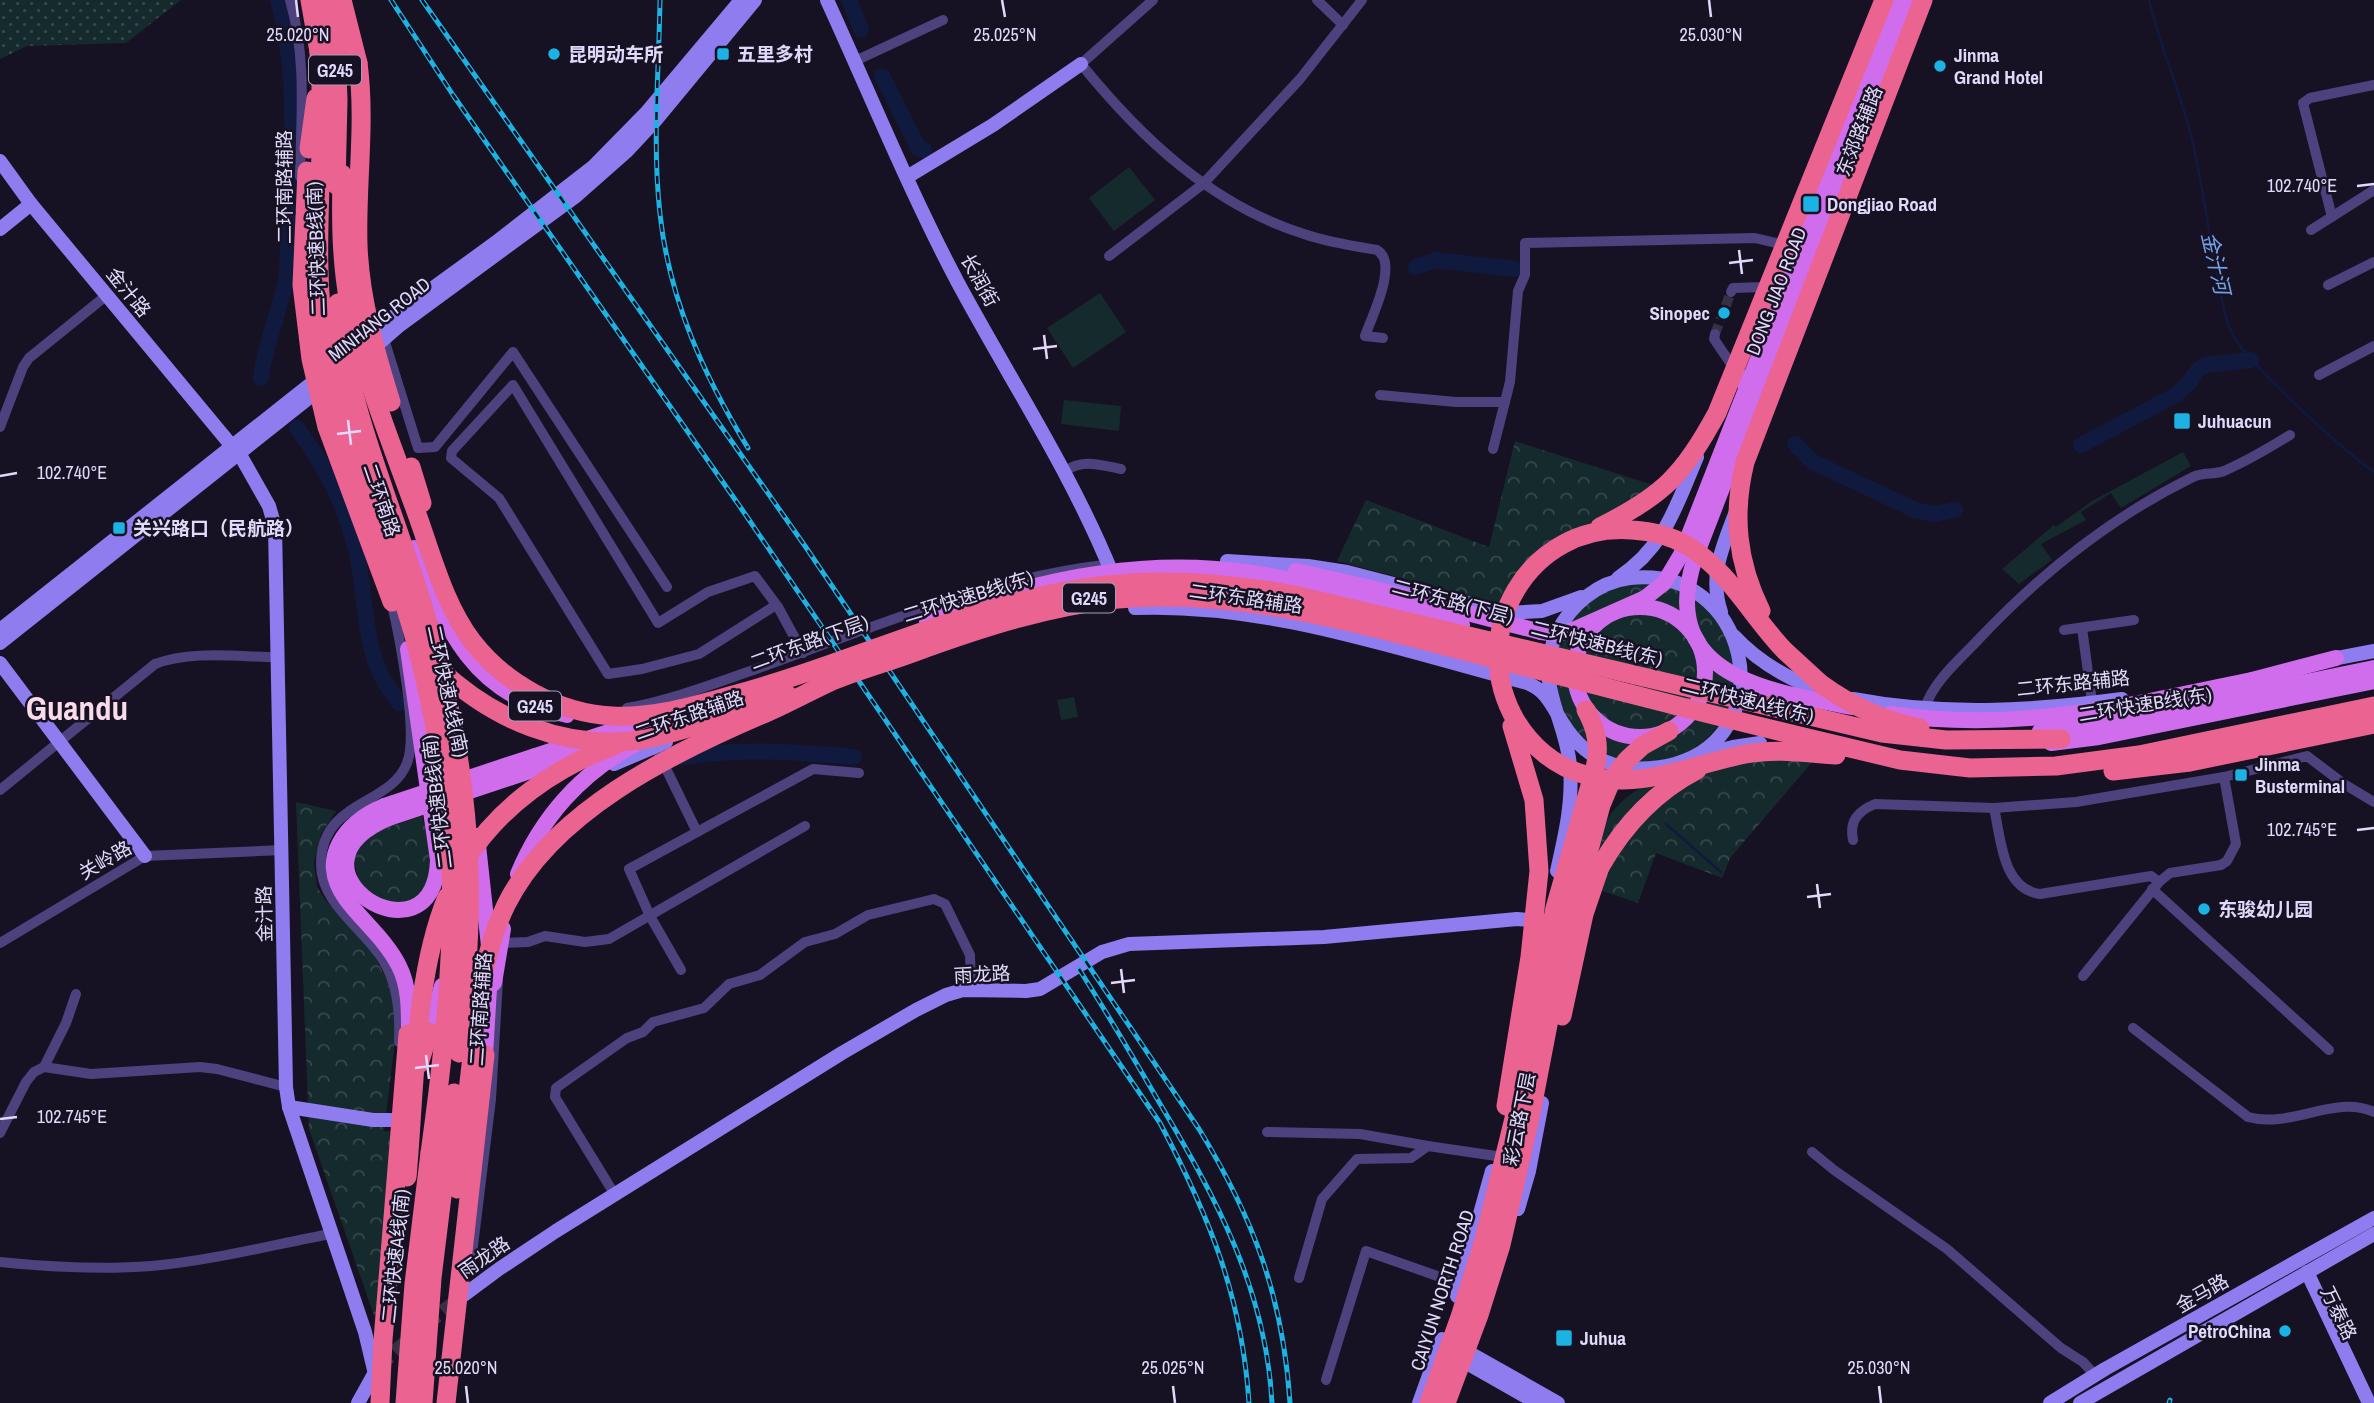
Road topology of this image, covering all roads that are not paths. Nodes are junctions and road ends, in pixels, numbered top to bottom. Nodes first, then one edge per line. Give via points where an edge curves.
1 (290, 0) edge
2 (299, 0) edge
3 (311, 0) edge
4 (327, 0) edge
5 (342, 0) edge
6 (349, 0) edge
7 (741, 0) edge
8 (755, 0) edge
9 (827, 0) edge
10 (1153, 0) edge
11 (1317, 0) edge
12 (1362, 0) edge
13 (1875, 0) edge
14 (1884, 0) edge
15 (1898, 0) edge
16 (1912, 0) edge
17 (1923, 0) edge
18 (1933, 0) edge
19 (943, 20) dead end
20 (1342, 25) junction
21 (317, 35) junction
22 (336, 49) junction
23 (855, 61) junction
24 (1081, 64) junction
25 (2374, 85) edge
26 (309, 149) junction
27 (0, 161) edge
28 (907, 177) junction
29 (1203, 184) junction
30 (2374, 190) edge
31 (31, 204) junction
32 (2332, 217) junction
33 (0, 229) edge
34 (2311, 230) dead end
35 (1780, 244) junction
36 (1109, 256) dead end
37 (1798, 256) junction
38 (2374, 262) edge
39 (2328, 285) dead end
40 (1763, 287) junction
41 (1731, 292) dead end
42 (107, 295) junction
43 (1715, 334) dead end
44 (1383, 338) dead end
45 (384, 339) junction
46 (2374, 346) edge
47 (354, 357) junction
48 (1733, 367) junction
49 (2319, 375) dead end
50 (324, 379) junction
51 (1753, 389) junction
52 (1380, 395) dead end
53 (1505, 402) junction
54 (0, 427) edge
55 (2290, 435) dead end
56 (435, 447) junction
57 (235, 449) junction
58 (1493, 449) dead end
59 (452, 458) junction
60 (1121, 469) dead end
61 (1064, 472) junction
62 (1580, 537) junction
63 (373, 539) junction
64 (414, 548) junction
65 (1688, 556) junction
66 (1227, 561) junction
67 (1108, 567) junction
68 (1173, 575) junction
69 (667, 587) dead end
70 (1601, 587) junction
71 (1044, 591) junction
72 (1027, 601) junction
73 (776, 605) junction
74 (1150, 607) junction
75 (1619, 610) junction
76 (2134, 620) dead end
77 (1727, 625) junction
78 (2082, 628) junction
79 (0, 630) edge
80 (465, 630) junction
81 (2064, 630) dead end
82 (1696, 636) junction
83 (0, 643) edge
84 (408, 646) junction
85 (1785, 651) junction
86 (2374, 651) edge
87 (803, 653) junction
88 (278, 657) junction
89 (2336, 659) junction
90 (0, 663) edge
91 (2374, 668) edge
92 (1499, 673) junction
93 (825, 676) junction
94 (2374, 682) edge
95 (740, 696) junction
96 (2092, 702) junction
97 (2374, 705) edge
98 (1925, 708) junction
99 (542, 709) junction
100 (1586, 710) junction
101 (1556, 711) junction
102 (2237, 712) junction
103 (1953, 719) junction
104 (2374, 724) edge
105 (1896, 726) junction
106 (1669, 731) junction
107 (2017, 732) junction
108 (2225, 735) junction
109 (2208, 738) junction
110 (2039, 740) junction
111 (59, 742) junction
112 (657, 749) junction
113 (1900, 760) junction
114 (1679, 762) junction
115 (1713, 762) junction
116 (2056, 766) junction
117 (859, 773) dead end
118 (2223, 777) junction
119 (0, 790) edge
120 (572, 791) junction
121 (2373, 799) edge
122 (1994, 808) junction
123 (387, 812) junction
124 (805, 826) dead end
125 (697, 832) junction
126 (1853, 840) dead end
127 (283, 850) junction
128 (145, 856) junction
129 (2156, 885) junction
130 (513, 887) junction
131 (650, 916) junction
132 (1547, 922) junction
133 (1575, 927) junction
134 (0, 943) edge
135 (502, 943) junction
136 (681, 970) dead end
137 (2083, 976) dead end
138 (971, 990) junction
139 (76, 994) dead end
140 (2133, 1028) dead end
141 (409, 1029) joint
142 (429, 1031) joint
143 (2329, 1049) dead end
144 (485, 1055) junction
145 (44, 1067) junction
146 (286, 1087) junction
147 (289, 1107) junction
148 (2374, 1112) edge
149 (393, 1120) joint
150 (1267, 1132) dead end
151 (0, 1133) edge
152 (1428, 1146) junction
153 (1812, 1152) dead end
154 (438, 1154) junction
155 (1496, 1156) junction
156 (402, 1176) junction
157 (1504, 1193) junction
158 (615, 1195) junction
159 (2374, 1218) edge
160 (325, 1234) dead end
161 (2374, 1234) edge
162 (0, 1262) edge
163 (2303, 1275) junction
164 (1299, 1278) dead end
165 (1460, 1284) junction
166 (466, 1294) joint
167 (1441, 1343) junction
168 (1469, 1358) junction
169 (2095, 1375) junction
170 (1326, 1380) dead end
171 (358, 1403) edge
172 (380, 1403) edge
173 (396, 1403) edge
174 (405, 1403) edge
175 (423, 1403) edge
176 (431, 1403) edge
177 (446, 1403) edge
178 (1419, 1403) edge
179 (1429, 1403) edge
180 (1446, 1403) edge
181 (1453, 1403) edge
182 (1537, 1403) edge
183 (1558, 1403) edge
184 (2050, 1403) edge
185 (2080, 1403) edge
186 (2361, 1403) edge
187 (2369, 1403) edge

1 - 50 street, 二环南路辅路 via 303,75 302,260
2 - 26 highway via 311,75
3 - 21 highway, 二环快速A线(南)
3 - 50 main road, 二环南路 / G245 via 320,35 323,82 313,290
4 - 22 highway, 二环快速B线(南)
4 - 47 main road, 二环南路 / G245 via 336,82 334,266
5 - 80 highway, bridge via 358,62 357,233 365,306 444,579
6 - 47 street via 362,49 366,93 363,179 344,290
7 - 47 main road, MINHANG ROAD via 646,113 594,166 393,317
8 - 45 main road, MINHANG ROAD via 627,151 576,195
9 - 23 main road, 长润街
10 - 24 street
11 - 20 street
12 - 20 street
13 - 35 main road, 东郊路辅路
14 - 62 highway, bridge via 1717,413 1700,444 1657,494
15 - 37 main road, DONG JIAO ROAD
16 - 51 main road, DONG JIAO ROAD
17 - 85 highway, bridge via 1740,481 1737,525 1744,568 1761,611
18 - 77 main road, 东郊路辅路 via 1720,553 1716,585
19 - 23 street
20 - 29 street via 1300,79
21 - 26 highway, bridge via 320,76
21 - 154 highway, 二环快速A线(南), bridge via 321,91 318,262 325,340 349,443 416,644 450,837 452,903
22 - 80 highway, bridge via 342,116 342,248 353,322 414,506 448,599
22 - 154 highway, 二环快速B线(南), bridge via 336,261 344,350 366,438 433,639 455,742 467,836 466,970
23 - 28 main road, 长润街
24 - 28 main road
24 - 29 street via 1149,138
25 - 32 street via 2304,103
26 - 93 highway, bridge via 302,285 318,393 387,590 407,632 432,662 480,703 505,717 557,735 607,742 675,732
27 - 31 main road, 金汁路
28 - 61 main road, 长润街 via 959,283
29 - 36 street
29 - 44 street via 1249,213 1291,230 1383,254 1386,277 1366,335
30 - 32 street
31 - 33 main road
31 - 42 main road, 金汁路
32 - 34 street
35 - 40 main road, 东郊路辅路
35 - 53 street via 1755,238 1525,243 1525,275 1518,291
37 - 40 main road
37 - 51 main road, DONG JIAO ROAD, bridge
38 - 39 street
40 - 41 street via 1733,288
40 - 48 main road, 东郊路辅路
42 - 54 street via 29,358
42 - 57 main road, 金汁路
43 - 48 street
45 - 47 main road, MINHANG ROAD
45 - 56 street via 418,448
46 - 49 street
47 - 50 main road, MINHANG ROAD
47 - 64 main road, 二环南路 / G245
48 - 51 main road
48 - 70 main road, 东郊路辅路 via 1661,538 1624,573
50 - 57 main road, MINHANG ROAD
50 - 63 main road, 二环南路 / G245
51 - 65 main road, DONG JIAO ROAD, bridge
52 - 53 street
53 - 58 street
55 - 98 street via 2222,472 2196,475 2128,513 2042,576 1948,671
56 - 59 street
56 - 69 street via 513,352
57 - 79 main road, MINHANG ROAD
57 - 83 main road, MINHANG ROAD
57 - 88 main road, 金汁路 via 269,506 275,527
59 - 73 street via 499,498 608,674 699,654
59 - 73 street via 453,451 513,385 658,622 708,592 755,576
60 - 61 street via 1084,463
61 - 67 main road, 长润街
62 - 85 highway, bridge via 1626,529 1682,543 1723,576
62 - 92 highway, bridge via 1539,560 1515,590 1500,631
63 - 84 main road, 二环南路 / G245
63 - 149 street via 395,618 409,708 410,754 396,780 335,824 321,862 331,897 377,951 396,993 399,1046
64 - 99 main road, G245 via 441,613 467,656 492,683
64 - 144 main road via 448,661 473,802 489,954
65 - 75 main road, bridge via 1658,589
65 - 82 main road, bridge via 1687,602
66 - 67 main road, G245 via 1158,559
66 - 70 main road, 二环东路辅路 / G245 via 1347,572 1518,614 1542,611
66 - 75 main road, bridge via 1355,584 1549,634 1573,630
67 - 68 main road, 二环东路(下层)
67 - 71 main road, G245
67 - 87 street, 二环东路辅路 via 1053,572 985,588
68 - 71 main road, 二环东路(下层)
68 - 94 main road, 二环东路(下层), bridge via 1279,591 1765,715 1926,741 2002,744 2074,740
68 - 105 main road, 二环东路(下层), bridge via 1231,570 1281,579 1736,695
70 - 77 main road, G245 via 1639,577 1678,583 1712,603
70 - 101 main road via 1567,616 1552,644 1547,677
71 - 72 main road, 二环东路(下层) / G245
71 - 95 main road, 二环东路(下层) / G245 via 972,604
72 - 74 main road, G245 via 1072,595
72 - 95 main road, 二环东路(下层) / G245 via 828,672
73 - 87 street
74 - 101 main road, 二环东路辅路 / G245 via 1261,616 1520,681 1542,690
74 - 112 main road, 二环东路辅路 via 1065,615 986,632
75 - 82 main road, bridge via 1642,606 1667,610
75 - 100 main road, bridge via 1599,622 1580,650 1577,683
76 - 78 street
77 - 98 main road, 二环东路辅路 via 1746,648 1811,688 1879,704
77 - 114 main road, G245 via 1741,666 1738,702 1713,741
78 - 81 street
78 - 96 street
80 - 93 highway, bridge via 492,663 535,693 570,709 609,716 648,715
82 - 103 main road, bridge via 1719,665 1751,684 1855,708
82 - 106 main road, bridge via 1704,664 1701,695 1692,713
84 - 123 main road, 二环南路 / G245 via 438,866 426,895 399,910 383,909 363,899 348,868 349,851 357,838
84 - 142 main road via 436,748 448,858 444,971
85 - 110 highway, bridge via 1833,693 1879,716 1925,729
86 - 89 main road, 二环东路辅路
87 - 99 street, 二环东路辅路 via 646,704 586,713
88 - 111 street via 169,658 155,664
88 - 127 main road, 金汁路
89 - 96 main road, 二环东路辅路
89 - 103 main road, bridge via 2078,714
90 - 111 main road
91 - 102 highway, bridge
91 - 107 main road, 二环东路(下层), bridge via 2097,724
92 - 115 highway, bridge via 1507,703 1525,734 1548,757 1571,770 1602,779 1632,780
92 - 157 highway, bridge via 1534,800 1539,871 1532,947 1507,1090
93 - 110 highway, 二环快速B线(东), bridge via 973,615 1035,597 1110,585 1205,582 1294,595 1871,731 1946,740
93 - 113 highway, 二环快速A线(东), bridge via 1061,608 1138,598 1221,598 1397,634
93 - 156 highway, bridge via 579,761 520,799 483,836 455,879 433,933
93 - 176 highway, bridge via 630,783 556,836 524,874 497,925 485,969
94 - 102 highway, 二环快速B线(东), bridge
95 - 99 main road, G245 via 621,717
95 - 120 main road via 633,746
95 - 123 main road, bridge
96 - 98 main road, 二环东路辅路 via 2003,710
97 - 108 main road
97 - 116 highway, 二环快速A线(东), bridge via 2139,755
100 - 106 main road, bridge via 1605,729 1622,736 1650,737
100 - 157 highway, bridge via 1597,736 1597,760 1555,908
101 - 114 main road via 1576,741 1612,764 1639,769
101 - 132 main road, 彩云路下层 / G245 via 1566,741 1570,797
102 - 110 highway, 二环快速B线(东), bridge via 2110,735
103 - 105 main road, bridge
103 - 107 main road, bridge
104 - 116 highway, bridge via 2171,765 2100,772
105 - 107 main road, 二环东路(下层), bridge
106 - 157 highway, bridge via 1627,760 1601,805
108 - 109 main road
108 - 118 street
109 - 114 main road via 2120,756 2013,766 1920,762 1775,743 1746,744
109 - 118 street
111 - 119 street
111 - 128 main road
112 - 120 main road, 二环东路辅路 via 595,774
112 - 125 street
113 - 115 highway, bridge via 1777,751
113 - 116 highway, 二环快速A线(东), bridge via 1970,768
114 - 133 main road, 彩云路下层 / G245 via 1640,774 1622,785 1607,804 1595,834
115 - 157 highway, bridge via 1678,780 1641,810 1600,867 1584,914 1559,1028
117 - 125 street via 813,769
118 - 121 street via 2307,756
118 - 122 street via 2076,802
118 - 129 street via 2235,849 2221,865 2170,873
120 - 130 main road via 540,832
122 - 126 street via 1875,804 1857,817 1851,828
122 - 129 street via 2008,869 2031,893 2151,876
123 - 141 main road via 360,818 347,830 338,847 335,869 345,898 387,945 400,967 407,989
124 - 131 street
125 - 131 street via 629,869
127 - 128 street, 关岭路
127 - 146 main road, 金汁路
128 - 134 street, 关岭路
129 - 137 street
129 - 143 street
130 - 135 street, 二环南路辅路
130 - 144 main road
131 - 135 street via 595,942 545,936
131 - 136 street
132 - 133 main road, 雨龙路
132 - 138 main road, 雨龙路 via 1517,919 1324,937 1129,944 1102,952 1040,989
132 - 155 main road, 彩云路下层 / G245 via 1531,1014
133 - 168 main road, 彩云路下层 / G245 via 1527,1178
135 - 166 street, 二环南路辅路
138 - 158 main road, 雨龙路 via 946,995 916,1010
138 - 158 street via 970,956 944,904 934,899 868,915 835,934 805,942 760,975 729,984 704,1008 653,1022 556,1088 555,1097
139 - 145 street
140 - 148 street via 2248,1117 2284,1120 2349,1106
141 - 156 highway
142 - 156 highway via 405,1117
144 - 177 highway
145 - 146 street via 92,1074 217,1069
145 - 151 street via 26,1082
146 - 147 main road, 金汁路
147 - 149 main road
147 - 171 main road, 金汁路 via 376,1368
150 - 152 street via 1360,1134
152 - 155 street
152 - 164 street via 1411,1158 1357,1160 1322,1199
153 - 169 street via 1948,1249
154 - 174 highway, 二环快速A线(南) via 413,1294
154 - 175 highway, 二环快速B线(南)
155 - 165 main road, 彩云路下层 / G245
156 - 172 highway
156 - 173 highway
157 - 179 highway, CAIYUN NORTH ROAD, bridge
157 - 180 highway, CAIYUN NORTH ROAD, bridge via 1501,1245
158 - 166 main road, 雨龙路
159 - 169 main road, 金马路
160 - 162 street via 150,1266
161 - 163 main road, 金马路
163 - 185 main road, 金马路
163 - 186 main road, 万泰路
163 - 187 main road, 万泰路
165 - 167 main road, 彩云路下层 / G245
165 - 170 street via 1366,1251
167 - 168 main road
167 - 178 main road, 彩云路下层 / G245
168 - 181 main road, 彩云路下层 / G245
168 - 182 main road
168 - 183 main road
169 - 184 main road, 金马路

